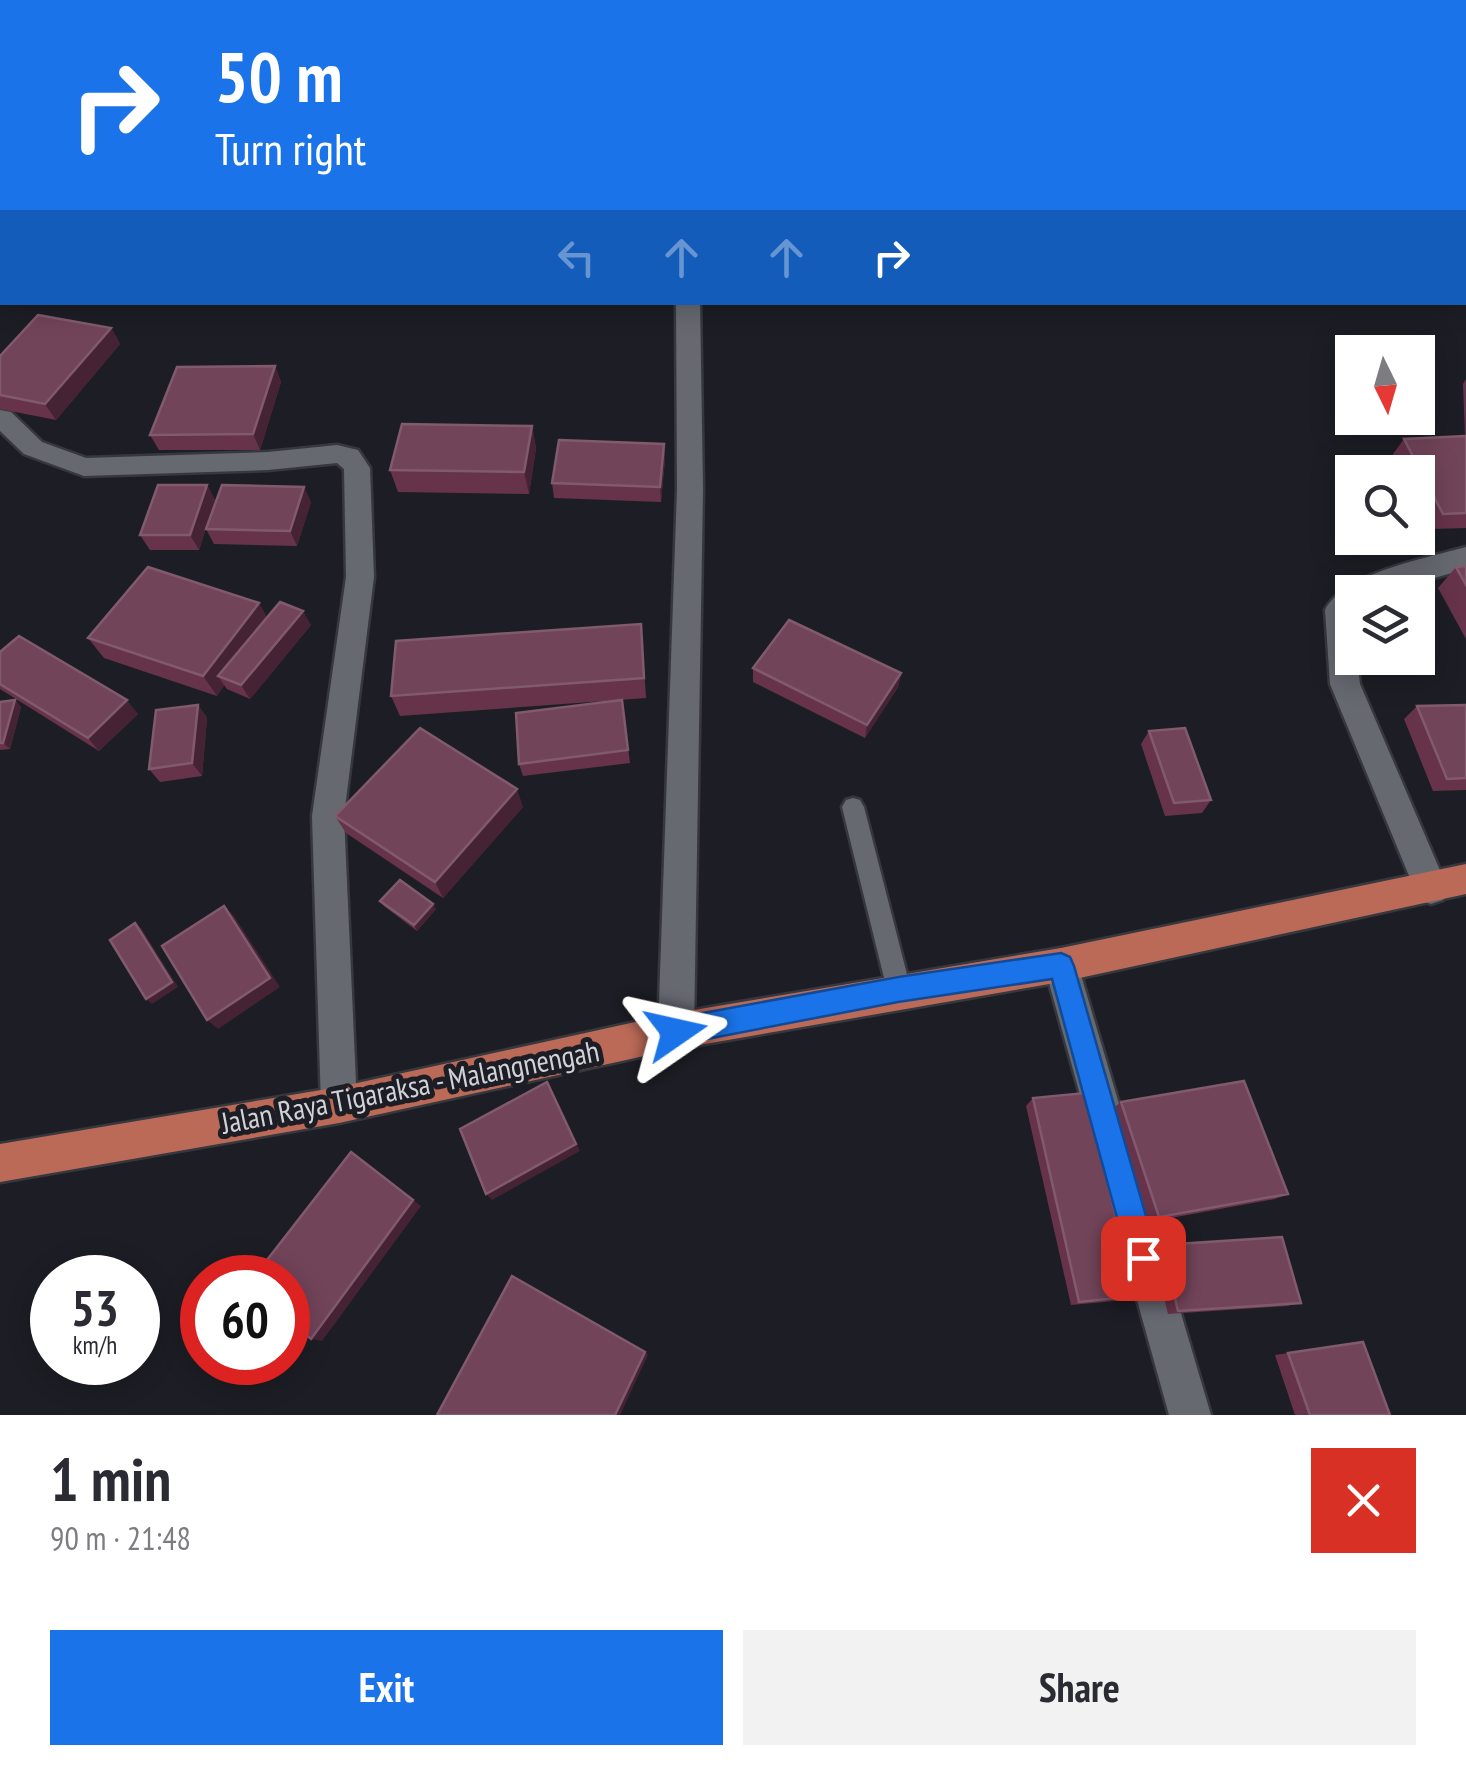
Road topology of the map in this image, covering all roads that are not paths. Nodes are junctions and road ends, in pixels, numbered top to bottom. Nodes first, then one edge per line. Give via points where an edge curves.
1 (688, 305) edge
2 (2, 418) edge
3 (1466, 558) edge
4 (1404, 575) edge
5 (1344, 675) edge
6 (853, 807) dead end
7 (1455, 886) edge
8 (1061, 966) junction
9 (898, 990) junction
10 (676, 1032) junction
11 (339, 1105) junction
12 (0, 1163) edge
13 (1190, 1415) edge

1 - 10 street via 690,489
2 - 11 street via 32,448 84,467 342,454 358,468 360,577 328,816
3 - 4 street
5 - 7 street
6 - 9 lane
7 - 8 main road, Jalan Raya Tigaraksa - Malangnengah
8 - 9 main road, Jalan Raya Tigaraksa - Malangnengah
8 - 13 street
9 - 10 main road, Jalan Raya Tigaraksa - Malangnengah
10 - 11 main road, Jalan Raya Tigaraksa - Malangnengah
11 - 12 main road, Jalan Raya Tigaraksa - Malangnengah

